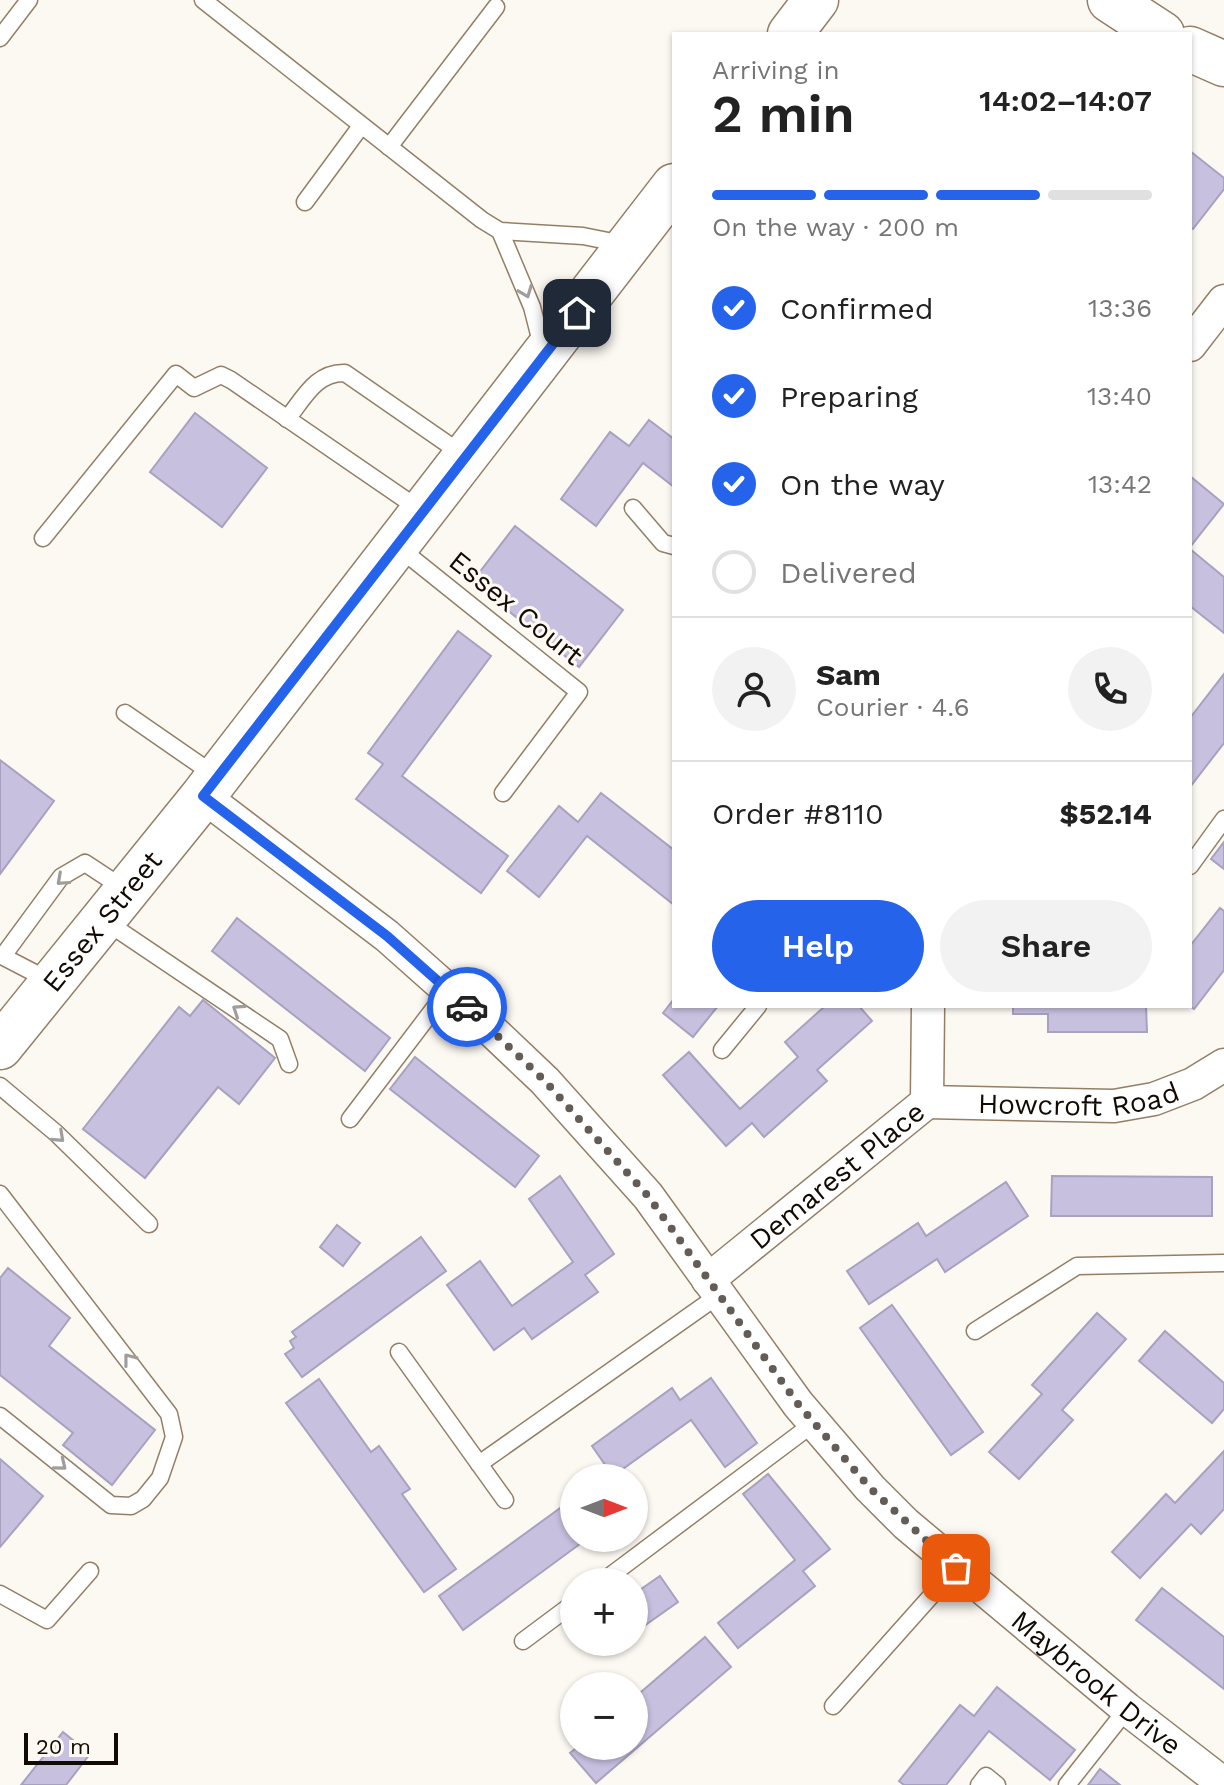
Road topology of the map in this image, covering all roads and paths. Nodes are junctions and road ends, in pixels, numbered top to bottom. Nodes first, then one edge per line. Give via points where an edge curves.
1 (29, 0) edge
2 (203, 0) edge
3 (1110, 0) edge
4 (496, 7) dead end
5 (1159, 32) edge
6 (0, 38) edge
7 (1192, 50) edge
8 (1224, 64) edge
9 (361, 126) junction
10 (389, 147) junction
11 (672, 189) edge
12 (305, 202) dead end
13 (500, 231) junction
14 (629, 245) junction
15 (1224, 301) edge
16 (1192, 342) edge
17 (545, 355) junction
18 (287, 419) junction
19 (466, 457) junction
20 (633, 508) dead end
21 (424, 512) junction
22 (43, 538) dead end
23 (672, 545) edge
24 (397, 546) junction
25 (125, 713) dead end
26 (210, 786) junction
27 (503, 793) dead end
28 (1224, 819) edge
29 (1192, 863) edge
30 (114, 905) junction
31 (2, 955) edge
32 (52, 982) junction
33 (448, 990) junction
34 (756, 1008) edge
35 (928, 1008) edge
36 (0, 1047) edge
37 (722, 1050) dead end
38 (289, 1064) dead end
39 (1224, 1065) edge
40 (0, 1086) edge
41 (927, 1102) junction
42 (350, 1119) dead end
43 (0, 1194) edge
44 (149, 1224) dead end
45 (1224, 1263) edge
46 (714, 1287) junction
47 (975, 1331) dead end
48 (399, 1352) dead end
49 (0, 1416) edge
50 (814, 1423) junction
51 (479, 1464) junction
52 (505, 1500) dead end
53 (621, 1568) edge
54 (956, 1568) junction
55 (90, 1571) dead end
56 (0, 1594) edge
57 (560, 1613) edge
58 (523, 1641) dead end
59 (833, 1706) dead end
60 (1127, 1709) junction
61 (1224, 1784) edge
62 (979, 1785) edge
63 (997, 1785) edge
64 (1067, 1785) edge

1 - 6 lane
2 - 9 lane
3 - 5 main road
4 - 10 lane
7 - 8 main road
9 - 10 lane
9 - 12 lane
10 - 13 lane
11 - 14 main road, Essex Street
13 - 14 lane
13 -> 17 lane via 532,307
14 - 17 main road, Essex Street
15 - 16 street
17 - 19 main road, Essex Street
18 - 19 lane via 319,379 345,373
18 - 21 lane
18 - 22 lane via 221,375 194,388 176,374
19 - 21 main road, Essex Street
20 - 23 lane via 663,543
21 - 24 main road, Essex Street
24 - 26 main road, Essex Street
24 - 27 lane, Essex Court via 579,692
25 - 26 lane
26 - 30 main road, Essex Street
26 - 33 street, Maybrook Drive
28 - 29 lane
30 -> 31 lane via 85,863 61,877
30 - 32 main road, Essex Street
38 -> 30 lane via 280,1039
31 - 32 lane
32 - 36 main road, Essex Street
33 - 42 lane
33 - 46 street, Maybrook Drive via 545,1081 648,1196
34 - 37 lane
35 - 41 street, Demarest Place
39 - 41 street, Howcroft Road via 1154,1099 1114,1106
40 -> 44 lane
41 - 46 street, Demarest Place
49 -> 43 lane via 111,1505 131,1506 143,1499 160,1478 174,1437 169,1414
45 - 47 lane via 1077,1266
46 - 50 street, Maybrook Drive
46 - 51 lane
48 - 51 lane
50 - 53 lane
50 - 54 street, Maybrook Drive via 870,1488
51 - 52 lane
54 - 59 lane
54 - 60 street, Maybrook Drive
55 - 56 lane via 47,1620
57 - 58 lane
60 - 61 street, Maybrook Drive
60 - 64 lane
62 - 63 lane via 986,1776

